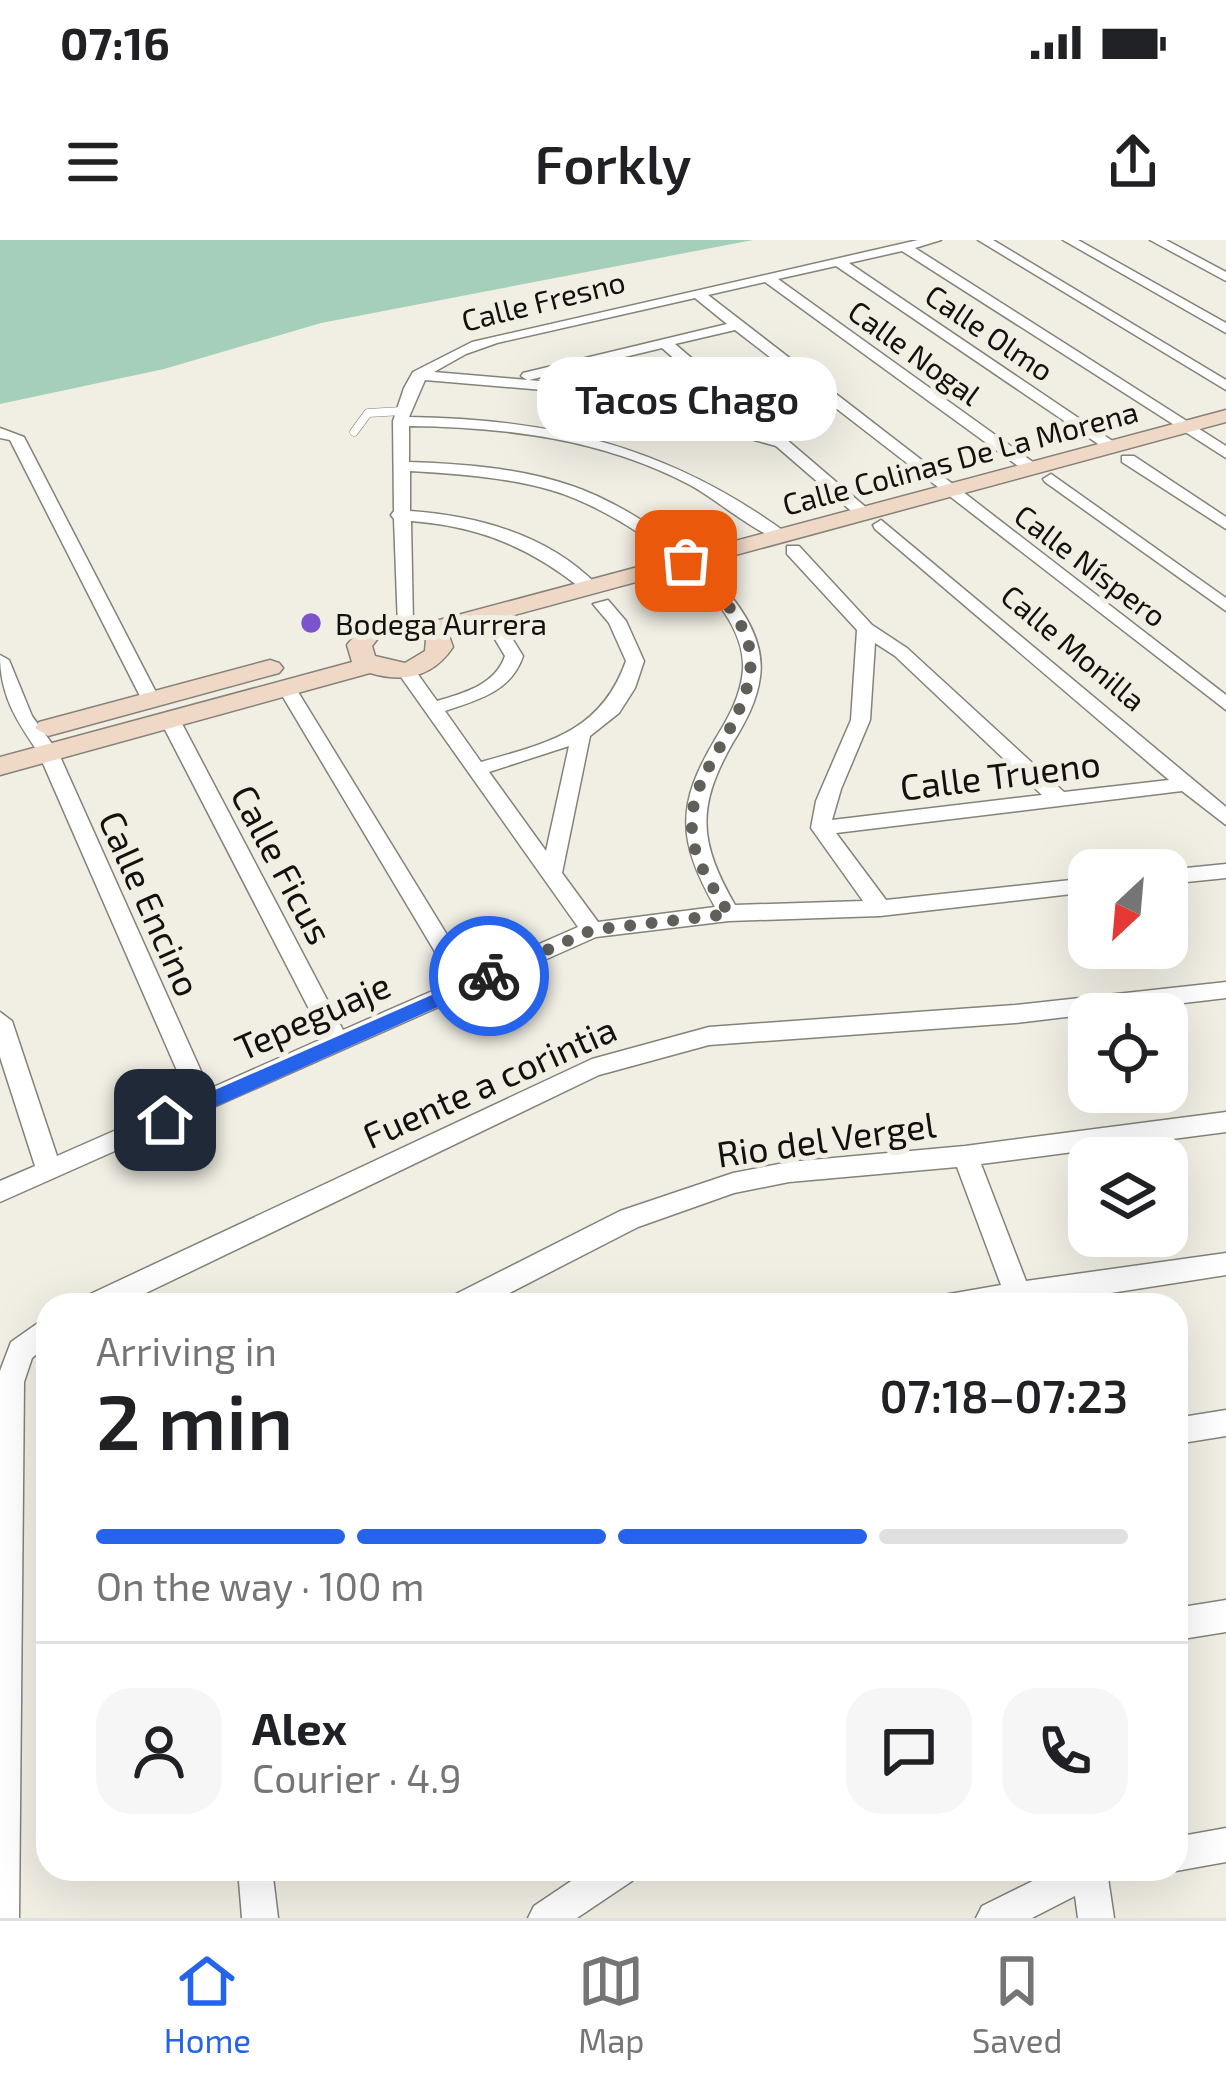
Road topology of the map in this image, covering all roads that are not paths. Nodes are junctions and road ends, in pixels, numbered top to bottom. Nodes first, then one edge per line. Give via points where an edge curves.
1 (934, 240) edge
2 (984, 240) edge
3 (1069, 240) edge
4 (1156, 240) edge
5 (904, 247) junction
6 (838, 262) junction
7 (1226, 277) edge
8 (768, 278) junction
9 (696, 293) junction
10 (738, 325) junction
11 (1226, 328) edge
12 (664, 342) junction
13 (418, 375) junction
14 (514, 380) junction
15 (1226, 386) edge
16 (401, 416) junction
17 (1226, 416) edge
18 (354, 432) dead end
19 (0, 433) edge
20 (1205, 433) edge
21 (777, 442) junction
22 (1120, 453) junction
23 (1226, 453) edge
24 (403, 466) junction
25 (1041, 473) junction
26 (956, 496) junction
27 (399, 515) junction
28 (872, 519) junction
29 (1226, 524) edge
30 (786, 543) junction
31 (693, 568) junction
32 (596, 595) junction
33 (1226, 606) edge
34 (404, 623) junction
35 (866, 629) junction
36 (499, 631) junction
37 (436, 639) junction
38 (364, 655) junction
39 (0, 660) edge
40 (406, 670) junction
41 (286, 687) junction
42 (1226, 704) edge
43 (159, 708) junction
44 (433, 710) junction
45 (581, 737) junction
46 (0, 742) edge
47 (41, 742) junction
48 (0, 766) edge
49 (475, 770) junction
50 (1187, 784) junction
51 (1061, 801) junction
52 (1226, 818) edge
53 (821, 828) junction
54 (1226, 871) edge
55 (552, 872) junction
56 (1188, 875) edge
57 (1068, 888) edge
58 (880, 908) junction
59 (729, 914) junction
60 (592, 930) junction
61 (467, 987) junction
62 (1226, 990) edge
63 (0, 1021) edge
64 (338, 1042) junction
65 (203, 1103) junction
66 (1226, 1122) edge
67 (965, 1156) junction
68 (49, 1171) junction
69 (0, 1192) edge
70 (1226, 1264) edge
71 (119, 1293) edge
72 (483, 1293) edge
73 (1018, 1293) edge
74 (1050, 1293) edge
75 (36, 1339) edge
76 (1226, 1423) edge
77 (1188, 1428) edge
78 (3, 1515) edge
79 (1226, 1616) edge
80 (1188, 1622) edge
81 (1226, 1845) edge
82 (1188, 1852) edge
83 (256, 1881) edge
84 (602, 1881) edge
85 (1067, 1881) edge
86 (1092, 1881) edge
87 (1, 1918) edge
88 (260, 1918) edge
89 (546, 1918) edge
90 (994, 1918) edge
91 (1096, 1918) edge

1 - 5 street, Calle Fresno
2 - 15 street
3 - 11 street
4 - 7 street
5 - 6 street, Calle Fresno
5 - 20 street
6 - 8 street, Calle Fresno
6 - 22 street, Calle Olmo
8 - 9 street, Calle Fresno
8 - 25 street, Calle Nogal
9 - 10 street, Calle Níspero
9 - 13 street, Calle Fresno via 493,340
10 - 12 street
10 - 26 street, Calle Níspero
12 - 14 street
12 - 21 street, Calle Monilla
13 - 14 street
13 - 16 street
14 - 21 street via 634,400
16 - 18 lane via 368,413
16 - 24 street
16 - 30 street via 499,424 622,448 709,486
17 - 20 street, Calle Colinas De La Morena
19 - 43 street, Calle Ficus via 16,436
20 - 22 street, Calle Colinas De La Morena
20 - 23 street
21 - 28 street, Calle Monilla
22 - 25 street, Calle Colinas De La Morena
22 - 29 street, Calle Olmo
24 - 27 street
24 - 31 street via 496,472 564,488 643,524
25 - 26 street, Calle Colinas De La Morena
25 - 33 street, Calle Nogal
26 - 28 street, Calle Colinas De La Morena
26 - 42 street, Calle Níspero
27 - 32 street via 514,535 559,560
27 - 34 street
28 - 30 street, Calle Colinas De La Morena
28 - 50 street, Calle Monilla
30 - 31 street, Calle Colinas De La Morena
30 - 35 street
31 - 32 street, Calle Colinas De La Morena
31 - 59 street via 736,613 753,665 740,715 693,802 699,862
32 - 36 street, Calle Colinas De La Morena
32 - 37 street, Calle Colinas De La Morena
32 - 45 street via 635,661 614,706
34 - 37 street
34 - 38 street via 370,632
35 - 51 street
35 - 53 street via 864,709 825,794
36 - 37 street, Calle Colinas De La Morena
36 - 44 street via 514,656 510,670
37 - 40 street via 434,659
38 - 40 street
38 - 41 street
38 - 43 street
39 - 47 street, Calle Encino
40 - 44 street
41 - 43 street
41 - 61 street
43 - 47 street
43 - 64 street, Calle Ficus
44 - 49 street
45 - 49 street
45 - 55 street
46 - 47 street
47 - 48 street
47 - 65 street, Calle Encino
49 - 55 street
50 - 51 street, Calle Trueno
50 - 52 street, Calle Monilla
51 - 53 street, Calle Trueno
53 - 58 street
54 - 56 street
55 - 60 street
57 - 58 street, Tepeguaje
58 - 59 street, Tepeguaje
59 - 60 street, Tepeguaje
60 - 61 street, Tepeguaje
61 - 64 street, Tepeguaje
62 - 71 street, Fuente a corintia via 677,1041 592,1069
63 - 68 street
64 - 65 street, Tepeguaje
65 - 68 street, Tepeguaje
66 - 67 street, Rio del Vergel
67 - 72 street, Rio del Vergel via 789,1172 683,1197
67 - 73 street
68 - 69 street, Tepeguaje
70 - 74 street
75 - 78 street via 21,1352 10,1382
76 - 77 street
78 - 87 street
79 - 80 street
81 - 82 street
83 - 88 street
84 - 89 street
85 - 90 street
86 - 91 street

